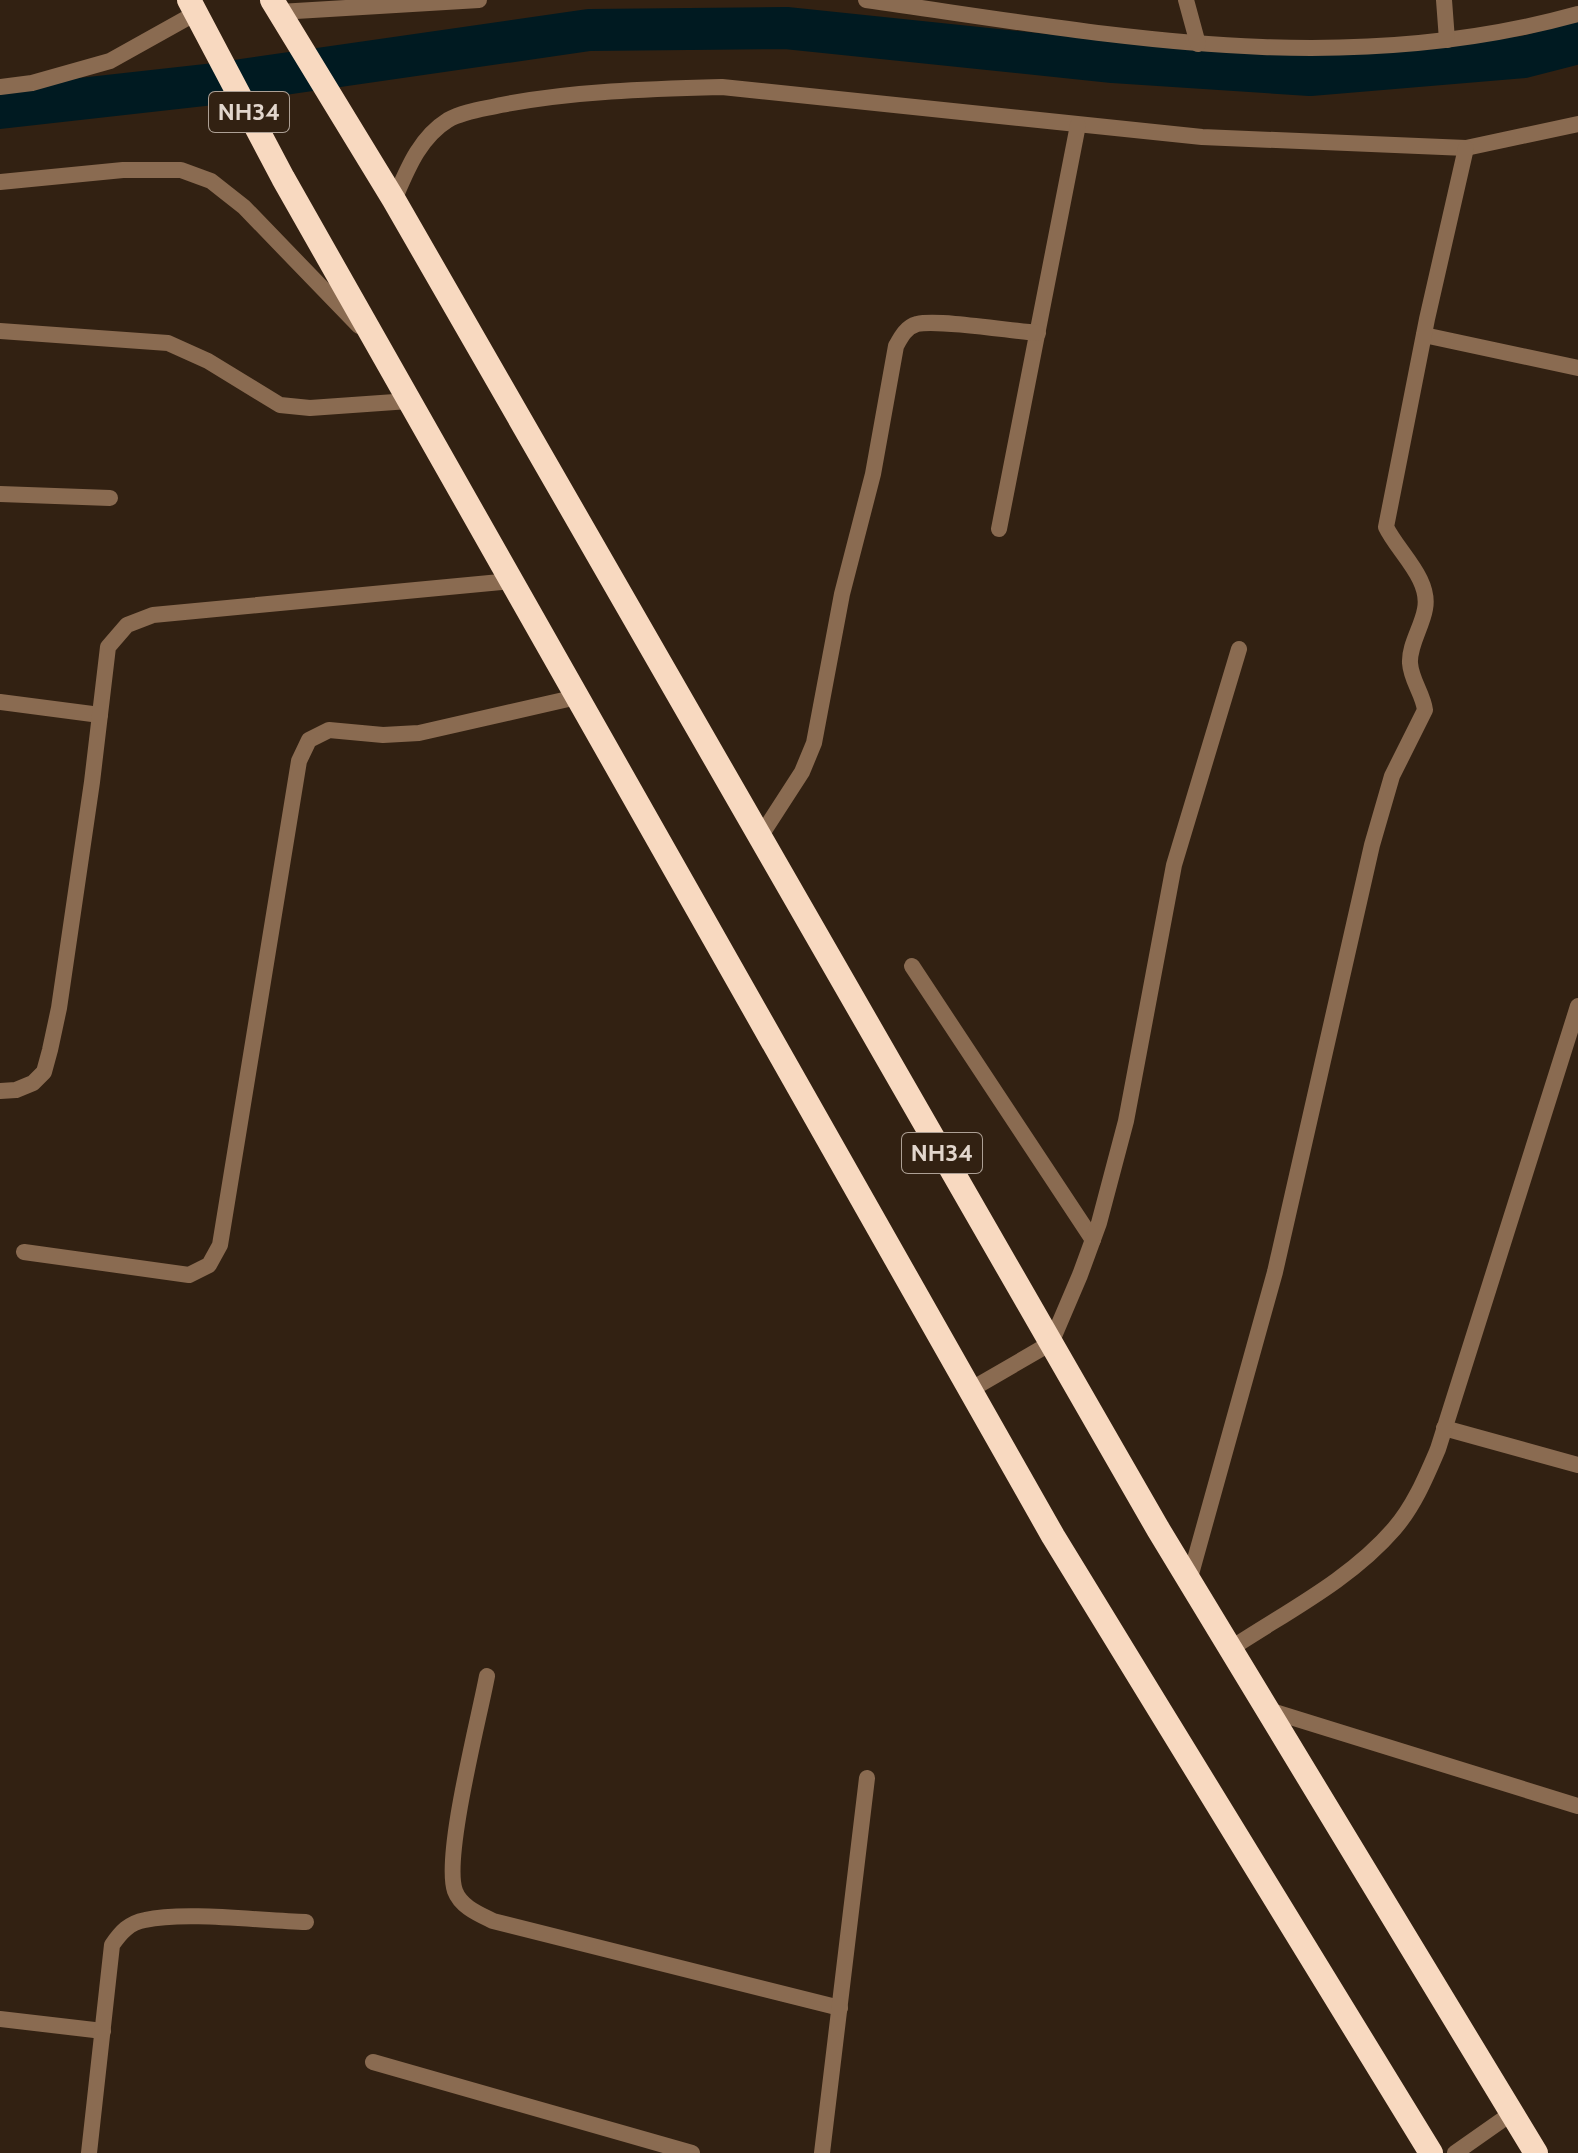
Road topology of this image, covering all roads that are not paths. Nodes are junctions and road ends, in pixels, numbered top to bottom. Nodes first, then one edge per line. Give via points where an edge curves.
1 (479, 0) edge
2 (866, 0) edge
3 (1186, 0) edge
4 (1444, 0) edge
5 (192, 6) edge
6 (276, 6) edge
7 (943, 6) edge
8 (1578, 14) edge
9 (1447, 40) junction
10 (1198, 44) junction
11 (0, 87) edge
12 (1578, 124) edge
13 (1078, 125) junction
14 (1466, 148) junction
15 (0, 182) edge
16 (394, 200) junction
17 (0, 331) edge
18 (1038, 333) junction
19 (1424, 335) junction
20 (380, 347) junction
21 (1578, 368) edge
22 (409, 401) junction
23 (0, 494) edge
24 (110, 498) dead end
25 (999, 529) dead end
26 (511, 581) junction
27 (1239, 649) dead end
28 (577, 697) junction
29 (0, 702) edge
30 (100, 715) junction
31 (760, 837) junction
32 (912, 966) dead end
33 (1578, 1006) edge
34 (0, 1091) edge
35 (1093, 1240) junction
36 (24, 1252) dead end
37 (1051, 1343) junction
38 (970, 1390) junction
39 (1444, 1428) junction
40 (1578, 1465) edge
41 (1189, 1581) junction
42 (1230, 1649) junction
43 (487, 1676) dead end
44 (1268, 1710) junction
45 (867, 1778) dead end
46 (1578, 1806) edge
47 (306, 1922) dead end
48 (840, 2008) junction
49 (0, 2019) edge
50 (103, 2031) junction
51 (373, 2062) dead end
52 (1512, 2113) junction
53 (89, 2153) edge
54 (692, 2153) edge
55 (822, 2153) edge
56 (1431, 2153) edge
57 (1455, 2153) edge
58 (1536, 2153) edge

1 - 6 street
2 - 7 street
3 - 10 street
4 - 9 street
5 - 11 street via 110,61
5 - 20 highway, NH34
6 - 16 highway, NH34
7 - 10 street
8 - 9 street
9 - 10 street via 1367,48
12 - 14 street
13 - 14 street via 1202,137
13 - 16 street via 722,87 537,98 447,121 411,160
13 - 18 street
14 - 19 street
15 - 20 street via 123,170 181,170 211,181 244,207
16 - 31 highway, NH34
17 - 22 street via 168,343 280,405
18 - 25 street
18 - 31 street via 916,324 903,332 842,594 814,743 802,772
19 - 21 street
19 - 41 street via 1386,527 1426,595 1410,663 1425,710 1392,776 1372,845 1275,1272
20 - 22 highway, NH34
22 - 26 highway, NH34
23 - 24 street
26 - 28 highway, NH34
26 - 30 street via 153,615 127,625 108,647
27 - 35 street via 1174,865 1126,1121
28 - 36 street via 419,733 329,730 309,740 299,761 220,1245 209,1265 189,1275
28 - 38 highway, NH34
29 - 30 street
30 - 34 street via 50,1050 44,1072 33,1083
31 - 37 highway, NH34
32 - 35 street
33 - 39 street
35 - 37 street
37 - 38 street
37 - 41 highway, NH34
38 - 56 highway, NH34 via 1061,1549
39 - 40 street
39 - 42 street via 1419,1492 1395,1528 1359,1564
41 - 42 highway, NH34
42 - 44 highway, NH34
43 - 48 street via 453,1852 456,1893 471,1910 493,1921
44 - 46 street
44 - 52 highway, NH34
45 - 48 street
47 - 50 street via 173,1918 124,1928 112,1945
48 - 55 street
49 - 50 street
50 - 53 street
51 - 54 street
52 - 57 street
52 - 58 highway, NH34

